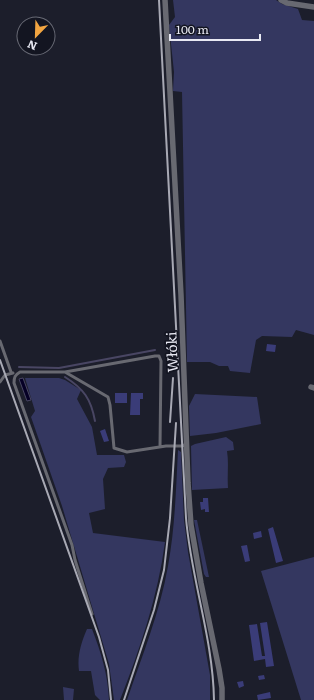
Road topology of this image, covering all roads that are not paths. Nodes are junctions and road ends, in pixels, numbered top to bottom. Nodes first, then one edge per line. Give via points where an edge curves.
1 (165, 0) edge
2 (281, 0) edge
3 (314, 7) edge
4 (0, 341) edge
5 (11, 372) junction
6 (65, 372) junction
7 (16, 374) junction
8 (0, 382) edge
9 (187, 444) junction
10 (160, 447) junction
11 (92, 614) dead end
12 (222, 700) edge

1 - 9 street, Włóki
2 - 3 street
4 - 5 lane
5 - 7 lane
5 - 8 lane
6 - 7 lane
6 - 10 lane via 108,397 114,448 127,452
6 - 10 lane via 159,356
7 - 11 lane via 14,383 72,544
9 - 10 lane
9 - 12 street, Włóki via 192,532 219,669

